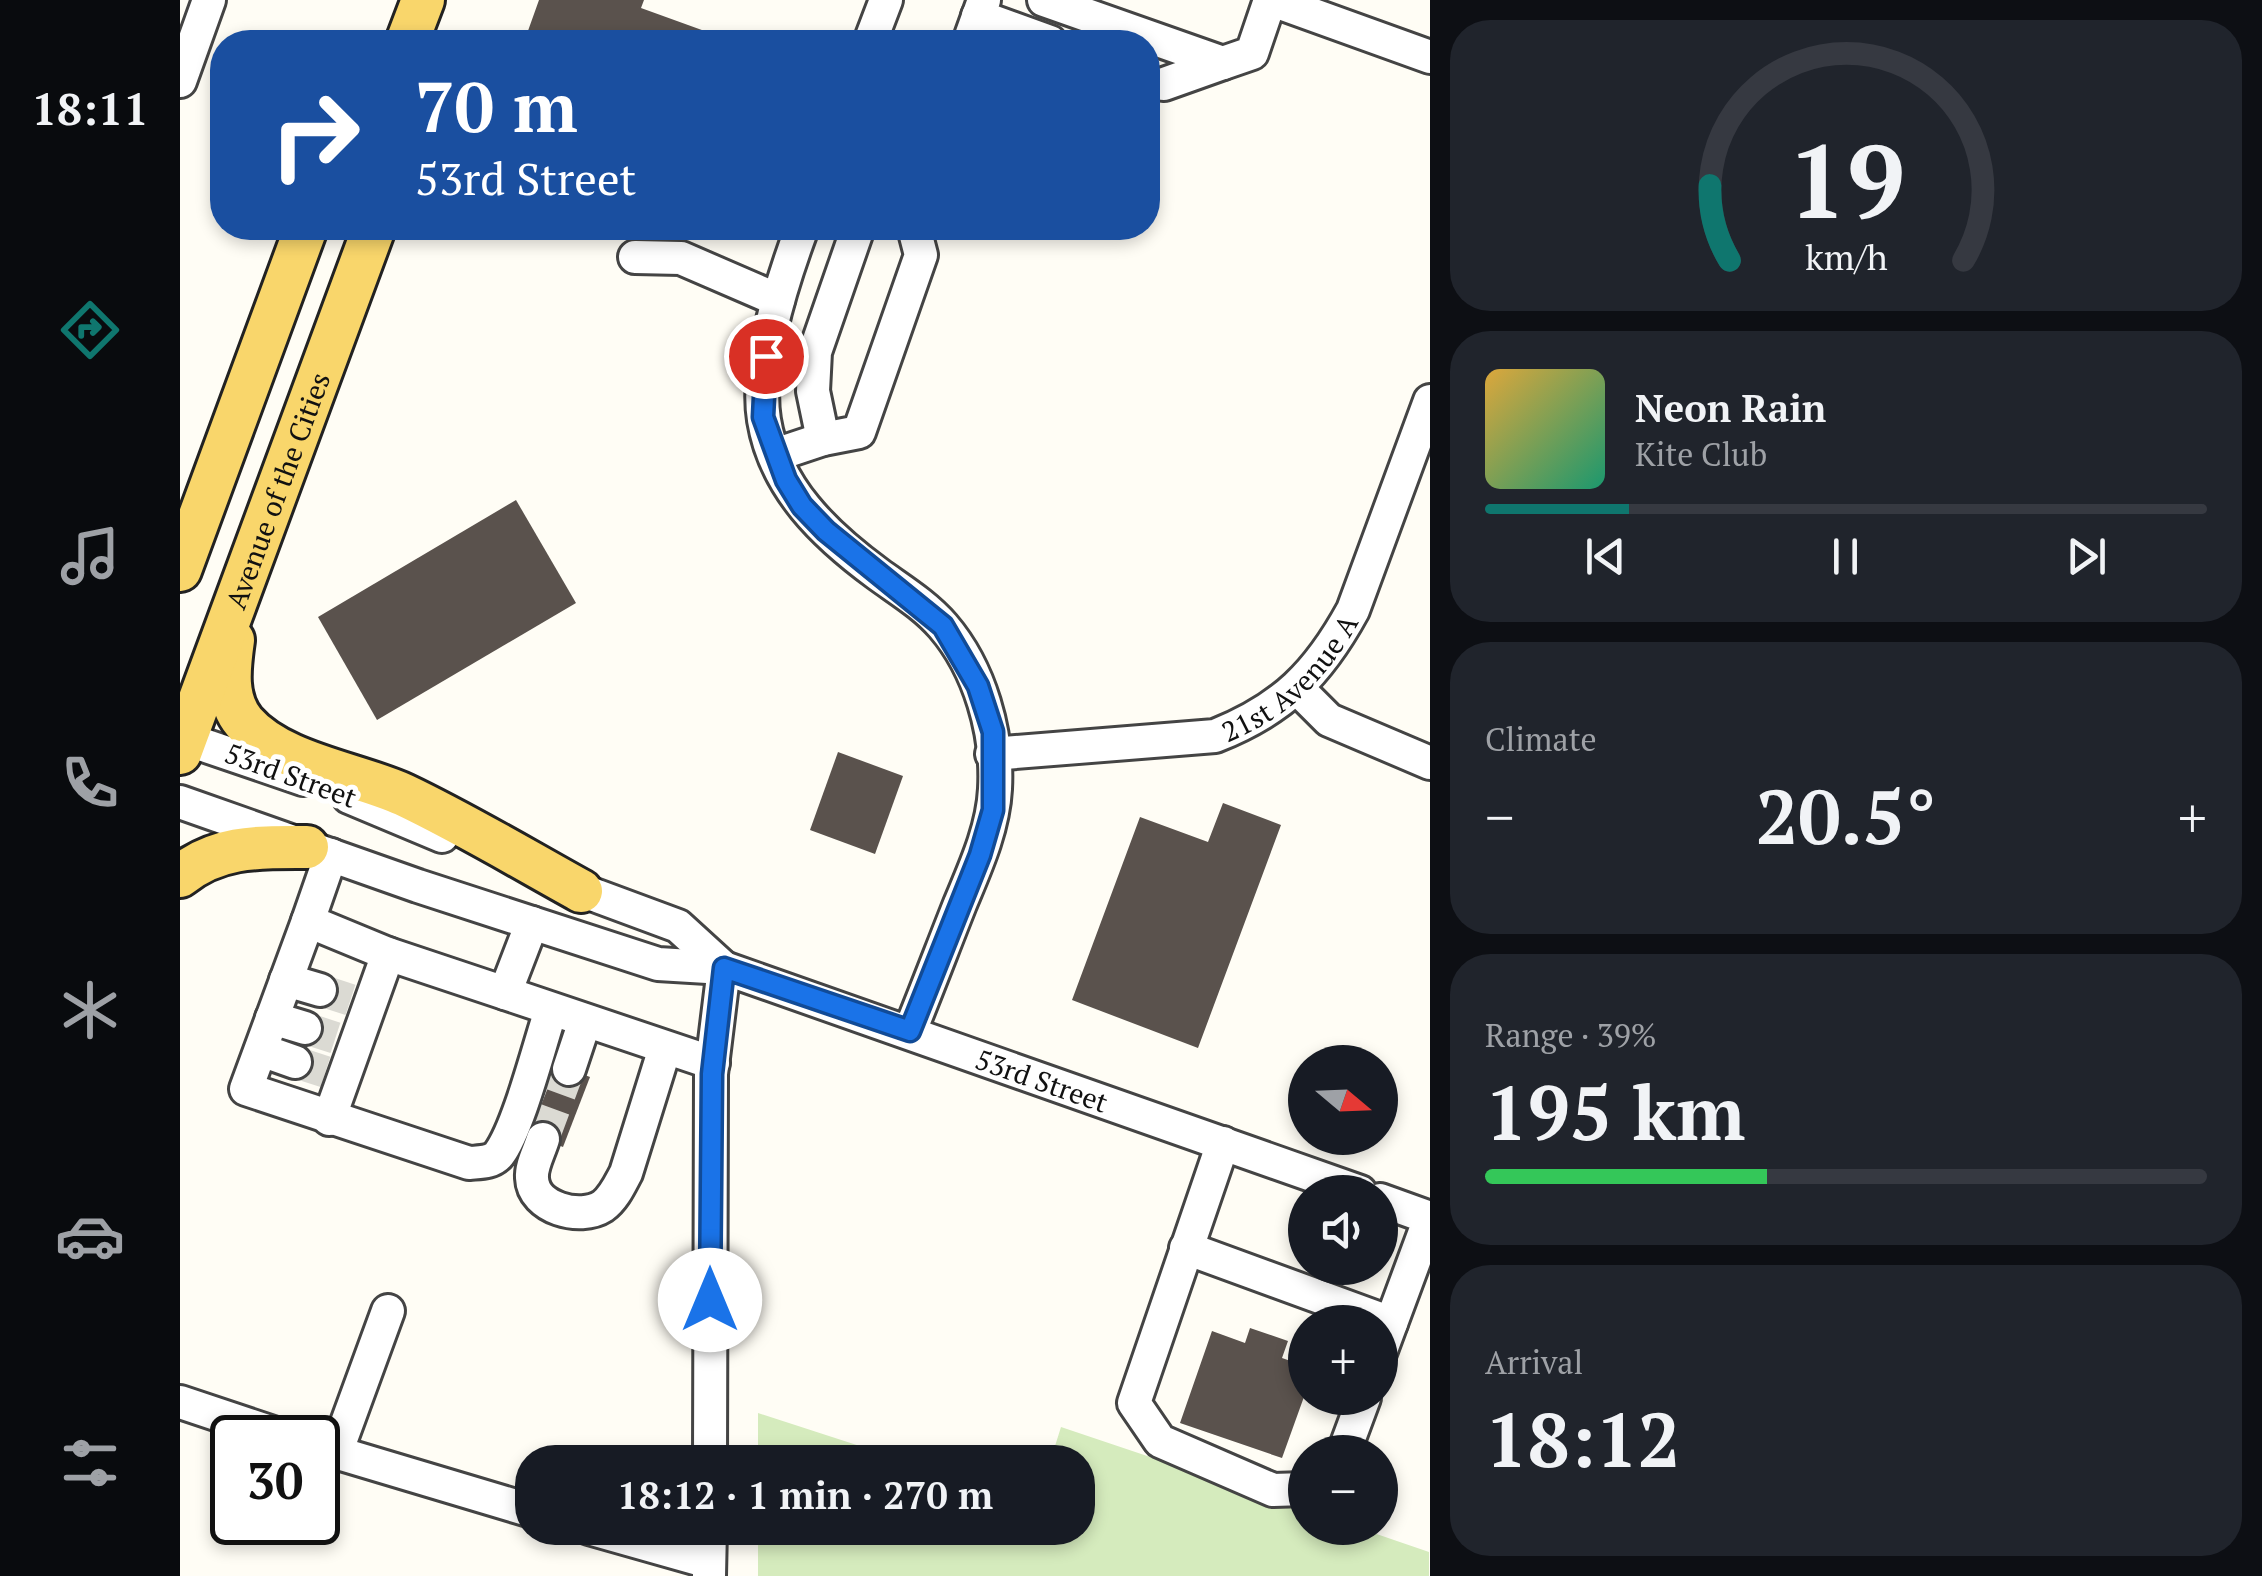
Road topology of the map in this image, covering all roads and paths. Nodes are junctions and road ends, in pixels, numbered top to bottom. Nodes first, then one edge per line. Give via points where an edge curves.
1 (208, 0) edge
2 (423, 0) edge
3 (886, 0) edge
4 (1044, 0) edge
5 (1271, 0) edge
6 (977, 20) edge
7 (412, 30) edge
8 (875, 30) edge
9 (1010, 30) edge
10 (1129, 30) edge
11 (1160, 41) edge
12 (1430, 57) edge
13 (1223, 63) junction
14 (180, 81) edge
15 (1164, 84) dead end
16 (292, 240) edge
17 (302, 240) edge
18 (370, 240) edge
19 (798, 240) edge
20 (854, 240) edge
21 (918, 240) edge
22 (635, 257) dead end
23 (778, 300) junction
24 (1430, 401) edge
25 (822, 439) junction
26 (775, 455) junction
27 (180, 497) edge
28 (180, 570) edge
29 (239, 594) junction
30 (1298, 688) junction
31 (182, 743) edge
32 (992, 754) junction
33 (1430, 763) edge
34 (180, 802) edge
35 (319, 851) junction
36 (180, 876) edge
37 (582, 891) junction
38 (308, 922) junction
39 (532, 923) junction
40 (388, 954) junction
41 (724, 968) junction
42 (286, 980) junction
43 (320, 990) tunnel mouth
44 (504, 993) junction
45 (551, 1010) junction
46 (272, 1018) junction
47 (585, 1021) junction
48 (305, 1028) tunnel mouth
49 (910, 1031) junction
50 (665, 1048) junction
51 (261, 1050) junction
52 (295, 1062) tunnel mouth
53 (713, 1064) junction
54 (568, 1069) tunnel mouth
55 (329, 1119) junction
56 (542, 1140) tunnel mouth
57 (1222, 1143) junction
58 (1312, 1175) edge
59 (1398, 1206) edge
60 (1430, 1218) edge
61 (1186, 1248) junction
62 (1313, 1305) edge
63 (1398, 1305) edge
64 (388, 1311) dead end
65 (180, 1402) edge
66 (219, 1415) edge
67 (340, 1420) edge
68 (710, 1445) edge
69 (340, 1454) edge
70 (1288, 1490) edge
71 (515, 1506) edge
72 (639, 1545) edge
73 (709, 1569) edge

1 - 14 street
2 - 7 main road
3 - 8 street
4 - 10 street
5 - 12 street
5 - 13 street via 1252,52
6 - 9 street
11 - 13 street
13 - 15 street
16 - 27 main road via 224,370
17 - 28 main road
18 - 29 main road, Avenue of the Cities
19 - 23 street
20 - 25 street via 815,352 813,391
21 - 25 street via 922,255 859,432
22 - 23 street via 681,258
23 - 26 street via 763,417
24 - 30 street, 21st Avenue A via 1353,610
25 - 26 street
26 - 32 street via 802,506 826,531 943,626 978,686 993,732
29 - 31 main road, Avenue of the Cities
29 - 37 main road via 228,672 234,709 256,734 328,769 402,794
30 - 32 street, 21st Avenue A via 1246,724 1215,736
30 - 33 street via 1329,720
31 - 37 street, 53rd Street via 384,810
32 - 49 street via 993,810 980,855
34 - 35 street, 53rd Street
35 - 36 main road via 245,846 207,858
35 - 38 street
35 - 39 street, 53rd Street
37 - 41 street, 53rd Street via 678,926
38 - 40 street
38 - 42 street
39 - 41 street, 53rd Street via 658,964
39 - 44 street
40 - 44 street
40 - 55 street via 347,1042
41 - 49 street, 53rd Street
41 - 53 street
42 - 43 street
42 - 46 street
44 - 45 street
45 - 47 street
45 - 55 street via 514,1122 490,1161 469,1163
46 - 48 street
46 - 51 street
47 - 50 street
47 - 54 street
49 - 57 street, 53rd Street
50 - 53 street
50 - 56 street via 626,1173 601,1208 558,1209 538,1198 532,1171
51 - 52 street
51 - 55 street via 246,1090
53 - 68 street
57 - 58 street, 53rd Street
57 - 61 street
59 - 60 street
60 - 63 street
61 - 62 street
61 - 70 street via 1134,1403 1160,1441 1273,1490
64 - 67 street
65 - 66 street
69 - 71 street
72 - 73 street

